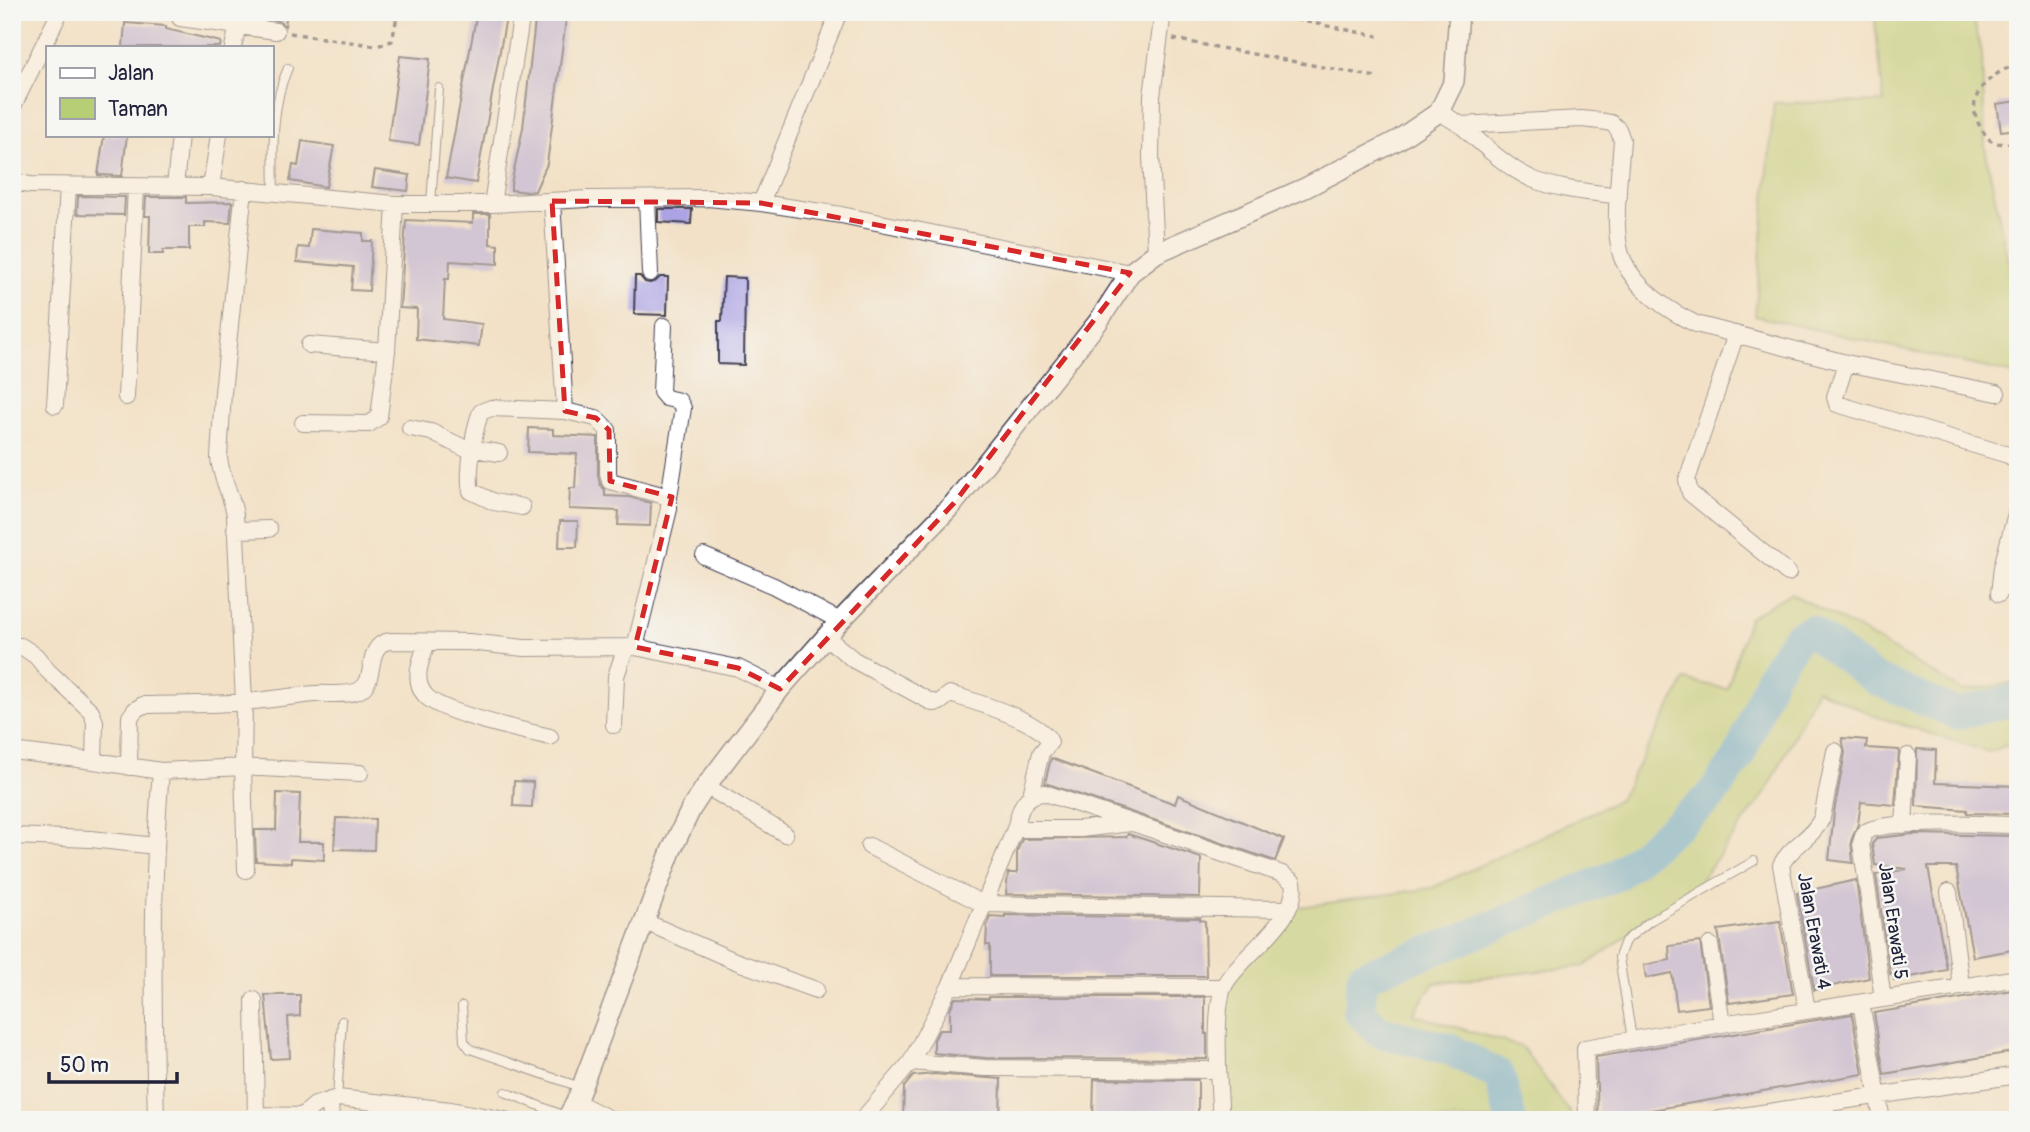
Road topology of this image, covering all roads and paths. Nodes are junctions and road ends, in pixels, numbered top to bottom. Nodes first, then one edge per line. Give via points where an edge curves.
1 (60, 12) edge
2 (398, 12) edge
3 (522, 12) edge
4 (839, 12) edge
5 (1163, 12) edge
6 (1257, 12) edge
7 (1459, 12) edge
8 (180, 18) dead end
9 (238, 26) junction
10 (276, 31) joint
11 (1378, 36) dead end
12 (1161, 37) junction
13 (233, 46) edge
14 (2018, 64) edge
15 (288, 68) dead end
16 (1376, 77) dead end
17 (439, 88) dead end
18 (12, 108) edge
19 (1439, 112) junction
20 (1461, 125) junction
21 (180, 136) edge
22 (219, 136) edge
23 (2018, 143) edge
24 (12, 182) edge
25 (68, 186) junction
26 (136, 187) junction
27 (176, 187) junction
28 (211, 187) junction
29 (244, 189) junction
30 (274, 192) junction
31 (1619, 196) junction
32 (647, 199) junction
33 (552, 201) junction
34 (761, 203) junction
35 (395, 204) junction
36 (431, 204) junction
37 (492, 204) junction
38 (1156, 253) junction
39 (650, 273) dead end
40 (1130, 273) junction
41 (664, 326) dead end
42 (1736, 334) junction
43 (309, 345) dead end
44 (387, 351) junction
45 (1846, 363) junction
46 (1997, 393) dead end
47 (126, 397) dead end
48 (55, 405) dead end
49 (565, 411) junction
50 (303, 423) dead end
51 (410, 428) dead end
52 (474, 448) junction
53 (499, 453) dead end
54 (2018, 461) edge
55 (669, 497) junction
56 (2018, 506) edge
57 (522, 507) dead end
58 (269, 529) dead end
59 (234, 530) junction
60 (704, 556) dead end
61 (1788, 573) dead end
62 (1999, 594) dead end
63 (840, 621) junction
64 (826, 637) junction
65 (427, 643) junction
66 (12, 646) edge
67 (631, 647) junction
68 (780, 690) junction
69 (244, 702) junction
70 (614, 725) dead end
71 (550, 737) dead end
72 (12, 751) edge
73 (1835, 751) dead end
74 (1909, 755) dead end
75 (94, 761) junction
76 (129, 767) junction
77 (243, 767) junction
78 (161, 771) junction
79 (360, 773) dead end
80 (706, 786) junction
81 (1031, 795) junction
82 (1133, 822) junction
83 (1904, 825) junction
84 (2018, 825) edge
85 (1015, 829) junction
86 (785, 834) dead end
87 (12, 836) edge
88 (155, 846) junction
89 (869, 846) dead end
90 (1754, 861) dead end
91 (246, 870) dead end
92 (1949, 892) dead end
93 (983, 904) junction
94 (1287, 909) junction
95 (643, 921) junction
96 (1710, 945) dead end
97 (2018, 978) edge
98 (950, 986) junction
99 (1961, 986) junction
100 (1224, 987) junction
101 (816, 990) dead end
102 (1883, 999) junction
103 (254, 1000) dead end
104 (1861, 1003) junction
105 (462, 1006) dead end
106 (1807, 1010) junction
107 (342, 1021) dead end
108 (1722, 1024) junction
109 (1632, 1039) junction
110 (911, 1062) junction
111 (1218, 1070) junction
112 (2018, 1075) edge
113 (505, 1092) dead end
114 (1878, 1096) junction
115 (333, 1099) junction
116 (572, 1106) edge
117 (1778, 1115) edge
118 (256, 1118) edge
119 (156, 1120) edge
120 (331, 1120) edge
121 (505, 1120) edge
122 (612, 1120) edge
123 (862, 1120) edge
124 (1221, 1120) edge
125 (1587, 1120) edge
126 (1714, 1120) edge
127 (1882, 1120) edge

1 - 18 street
2 - 10 path via 393,41 377,46
3 - 37 street
4 - 34 street
5 - 12 street
6 - 11 path
7 - 19 street via 1454,81
8 - 9 street
9 - 10 street
9 - 13 street
12 - 16 path
12 - 38 street via 1152,108
14 - 23 path via 1993,75 1975,102 1977,122 1988,138
15 - 30 lane via 277,107
17 - 36 lane
19 - 20 street
19 - 38 street via 1398,140 1305,188
20 - 31 street via 1529,178
20 - 31 street via 1581,119 1611,123 1622,140
21 - 27 street
22 - 28 street
24 - 25 street
25 - 26 street
25 - 48 street
26 - 27 street
26 - 47 street
27 - 28 street
28 - 29 street
29 - 30 street
29 - 59 street via 219,457 234,508
30 - 35 street
31 - 42 street via 1620,249 1632,274 1678,316
32 - 33 street
32 - 34 street
32 - 39 street
33 - 37 street
33 - 49 street
34 - 40 street
35 - 36 street
35 - 44 street
36 - 37 street
38 - 40 street
40 - 63 street via 1098,323 954,503
41 - 55 street via 661,392 679,401 682,408
42 - 45 street
42 - 61 street via 1687,488
43 - 44 street
44 - 50 street via 377,420 369,424
45 - 46 street
45 - 54 street via 1836,404
49 - 52 street via 486,409 479,417
49 - 55 street via 596,418 608,429 610,481
51 - 52 street
52 - 53 street
52 - 57 street via 471,491 494,502
55 - 67 street
56 - 62 street
58 - 59 street
59 - 69 street
60 - 63 street via 775,586
63 - 64 street
64 - 68 street
64 - 81 street via 854,660 933,703 950,694 1039,730 1049,742 1041,753
65 - 67 street
65 - 69 street via 382,642 376,647 367,683 352,693
65 - 71 street via 418,672 425,696 457,712
66 - 75 street via 36,656 88,706 95,722
67 - 68 street via 738,668
67 - 70 street via 617,676
68 - 80 street
69 - 76 street via 143,705 130,718
69 - 77 street
72 - 75 street
73 - 106 street, Jalan Erawati 4 via 1818,827 1781,865
74 - 83 street
75 - 76 street
76 - 78 street
77 - 78 street
77 - 79 street
77 - 91 street
78 - 88 street
80 - 86 street
80 - 95 street via 681,828
81 - 82 street via 1053,794
81 - 85 street
82 - 85 street via 1081,829
82 - 94 street via 1282,874 1294,886
83 - 84 street
83 - 102 street, Jalan Erawati 5 via 1868,829 1862,837
85 - 93 street
87 - 88 street
88 - 119 street
89 - 93 street
90 - 109 lane via 1650,921 1625,941 1619,957
92 - 99 street
93 - 94 street
93 - 98 street
94 - 100 street
95 - 101 street
95 - 116 street
96 - 108 street
97 - 99 street
98 - 100 street
98 - 110 street
99 - 102 street
100 - 111 street
102 - 104 street
103 - 118 street
104 - 106 street
104 - 114 street
105 - 116 lane via 464,1041 470,1049
106 - 108 street
107 - 115 lane
108 - 109 street
109 - 125 street via 1585,1048
110 - 111 street via 985,1068
110 - 123 street
111 - 124 street
112 - 114 street
113 - 116 lane
114 - 117 street
114 - 127 street
115 - 118 street via 302,1116
115 - 120 street
115 - 121 street
116 - 122 street
117 - 126 street

